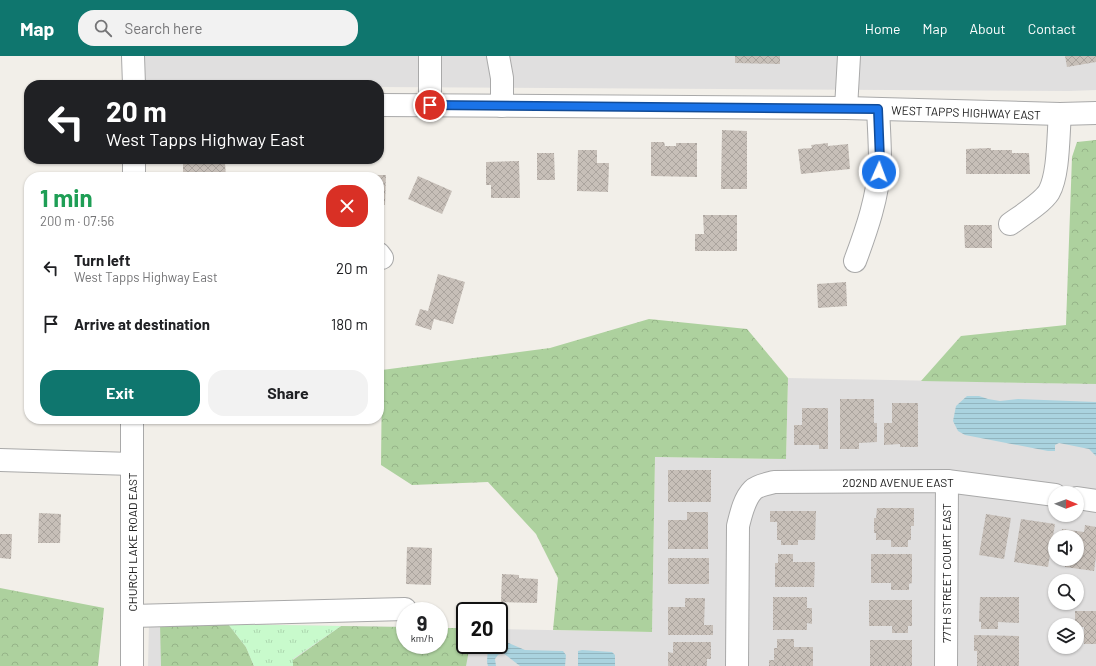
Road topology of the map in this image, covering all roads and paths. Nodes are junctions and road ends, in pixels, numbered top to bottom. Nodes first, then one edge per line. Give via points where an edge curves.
1 (134, 56) edge
2 (430, 56) edge
3 (498, 56) edge
4 (849, 56) edge
5 (134, 80) edge
6 (384, 105) edge
7 (430, 105) junction
8 (502, 106) junction
9 (846, 108) junction
10 (878, 109) junction
11 (1096, 113) edge
12 (1060, 114) junction
13 (1010, 224) dead end
14 (855, 261) dead end
15 (132, 424) edge
16 (0, 460) edge
17 (132, 464) junction
18 (947, 481) junction
19 (1048, 494) edge
20 (1084, 499) edge
21 (1096, 501) edge
22 (396, 609) edge
23 (132, 616) junction
24 (132, 666) edge
25 (737, 666) edge
26 (946, 666) edge

1 - 5 street
2 - 7 street
3 - 8 street via 502,78
4 - 9 street
6 - 7 street, WEST TAPPS HIGHWAY EAST
7 - 8 street, WEST TAPPS HIGHWAY EAST
8 - 9 street, WEST TAPPS HIGHWAY EAST
9 - 10 street, WEST TAPPS HIGHWAY EAST
10 - 12 street, WEST TAPPS HIGHWAY EAST
10 - 14 street via 878,182 873,209
11 - 12 street, WEST TAPPS HIGHWAY EAST
12 - 13 street via 1056,161 1048,192
15 - 17 street, CHURCH LAKE ROAD EAST
16 - 17 street
17 - 23 street, CHURCH LAKE ROAD EAST
18 - 19 street, 202ND AVENUE EAST
18 - 25 street, 202ND AVENUE EAST via 774,482 754,489 746,500 738,526
18 - 26 street, 77TH STREET COURT EAST
20 - 21 street
22 - 23 street
23 - 24 street, CHURCH LAKE ROAD EAST

